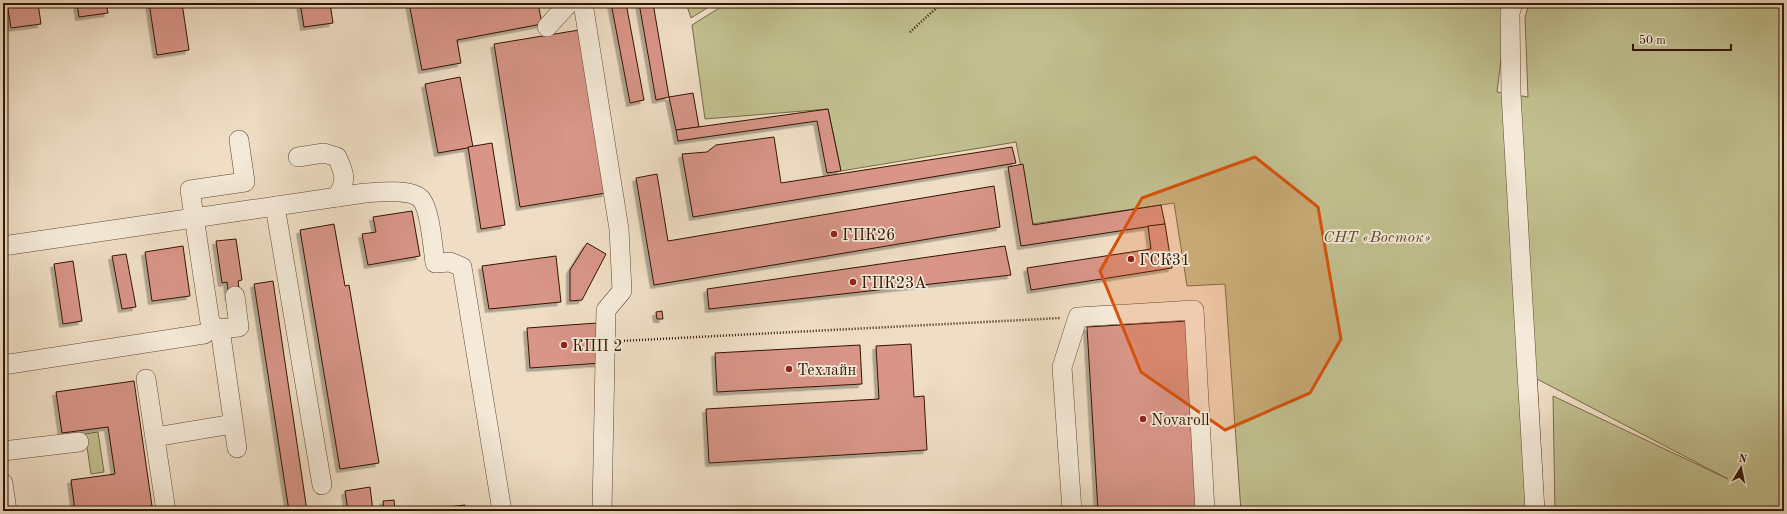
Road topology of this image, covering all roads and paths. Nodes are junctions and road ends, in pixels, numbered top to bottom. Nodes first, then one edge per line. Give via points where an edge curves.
1 (569, 3) edge
2 (582, 3) edge
3 (942, 3) edge
4 (1512, 3) edge
5 (547, 27) dead end
6 (910, 32) dead end
7 (239, 140) dead end
8 (298, 157) dead end
9 (337, 197) junction
10 (275, 206) junction
11 (195, 218) junction
12 (3, 246) edge
13 (235, 296) dead end
14 (1078, 317) junction
15 (216, 326) junction
16 (605, 342) junction
17 (3, 365) edge
18 (146, 379) dead end
19 (233, 424) junction
20 (155, 436) junction
21 (79, 442) dead end
22 (237, 448) dead end
23 (3, 451) edge
24 (3, 483) edge
25 (322, 485) dead end
26 (7, 511) edge
27 (166, 511) edge
28 (502, 511) edge
29 (602, 511) edge
30 (1072, 511) edge
31 (1205, 511) edge
32 (1535, 511) edge

1 - 5 lane
2 - 16 lane via 619,229 622,291 606,310
3 - 6 path
4 - 32 lane via 1511,94
7 - 11 lane via 245,182 190,190
8 - 9 lane via 324,153 337,157 344,172 343,187
9 - 10 lane
9 - 28 lane via 396,191 419,197 425,205 435,263 450,262 462,267
10 - 11 lane
10 - 25 lane
11 - 12 lane
11 - 15 lane
13 - 15 lane via 239,327
14 - 16 path
14 - 30 lane via 1062,367
14 - 31 lane via 1194,310
15 - 17 lane via 204,334
15 - 19 lane
16 - 29 lane
18 - 20 lane
19 - 20 lane
19 - 22 lane
20 - 27 lane
21 - 23 lane
24 - 26 lane

